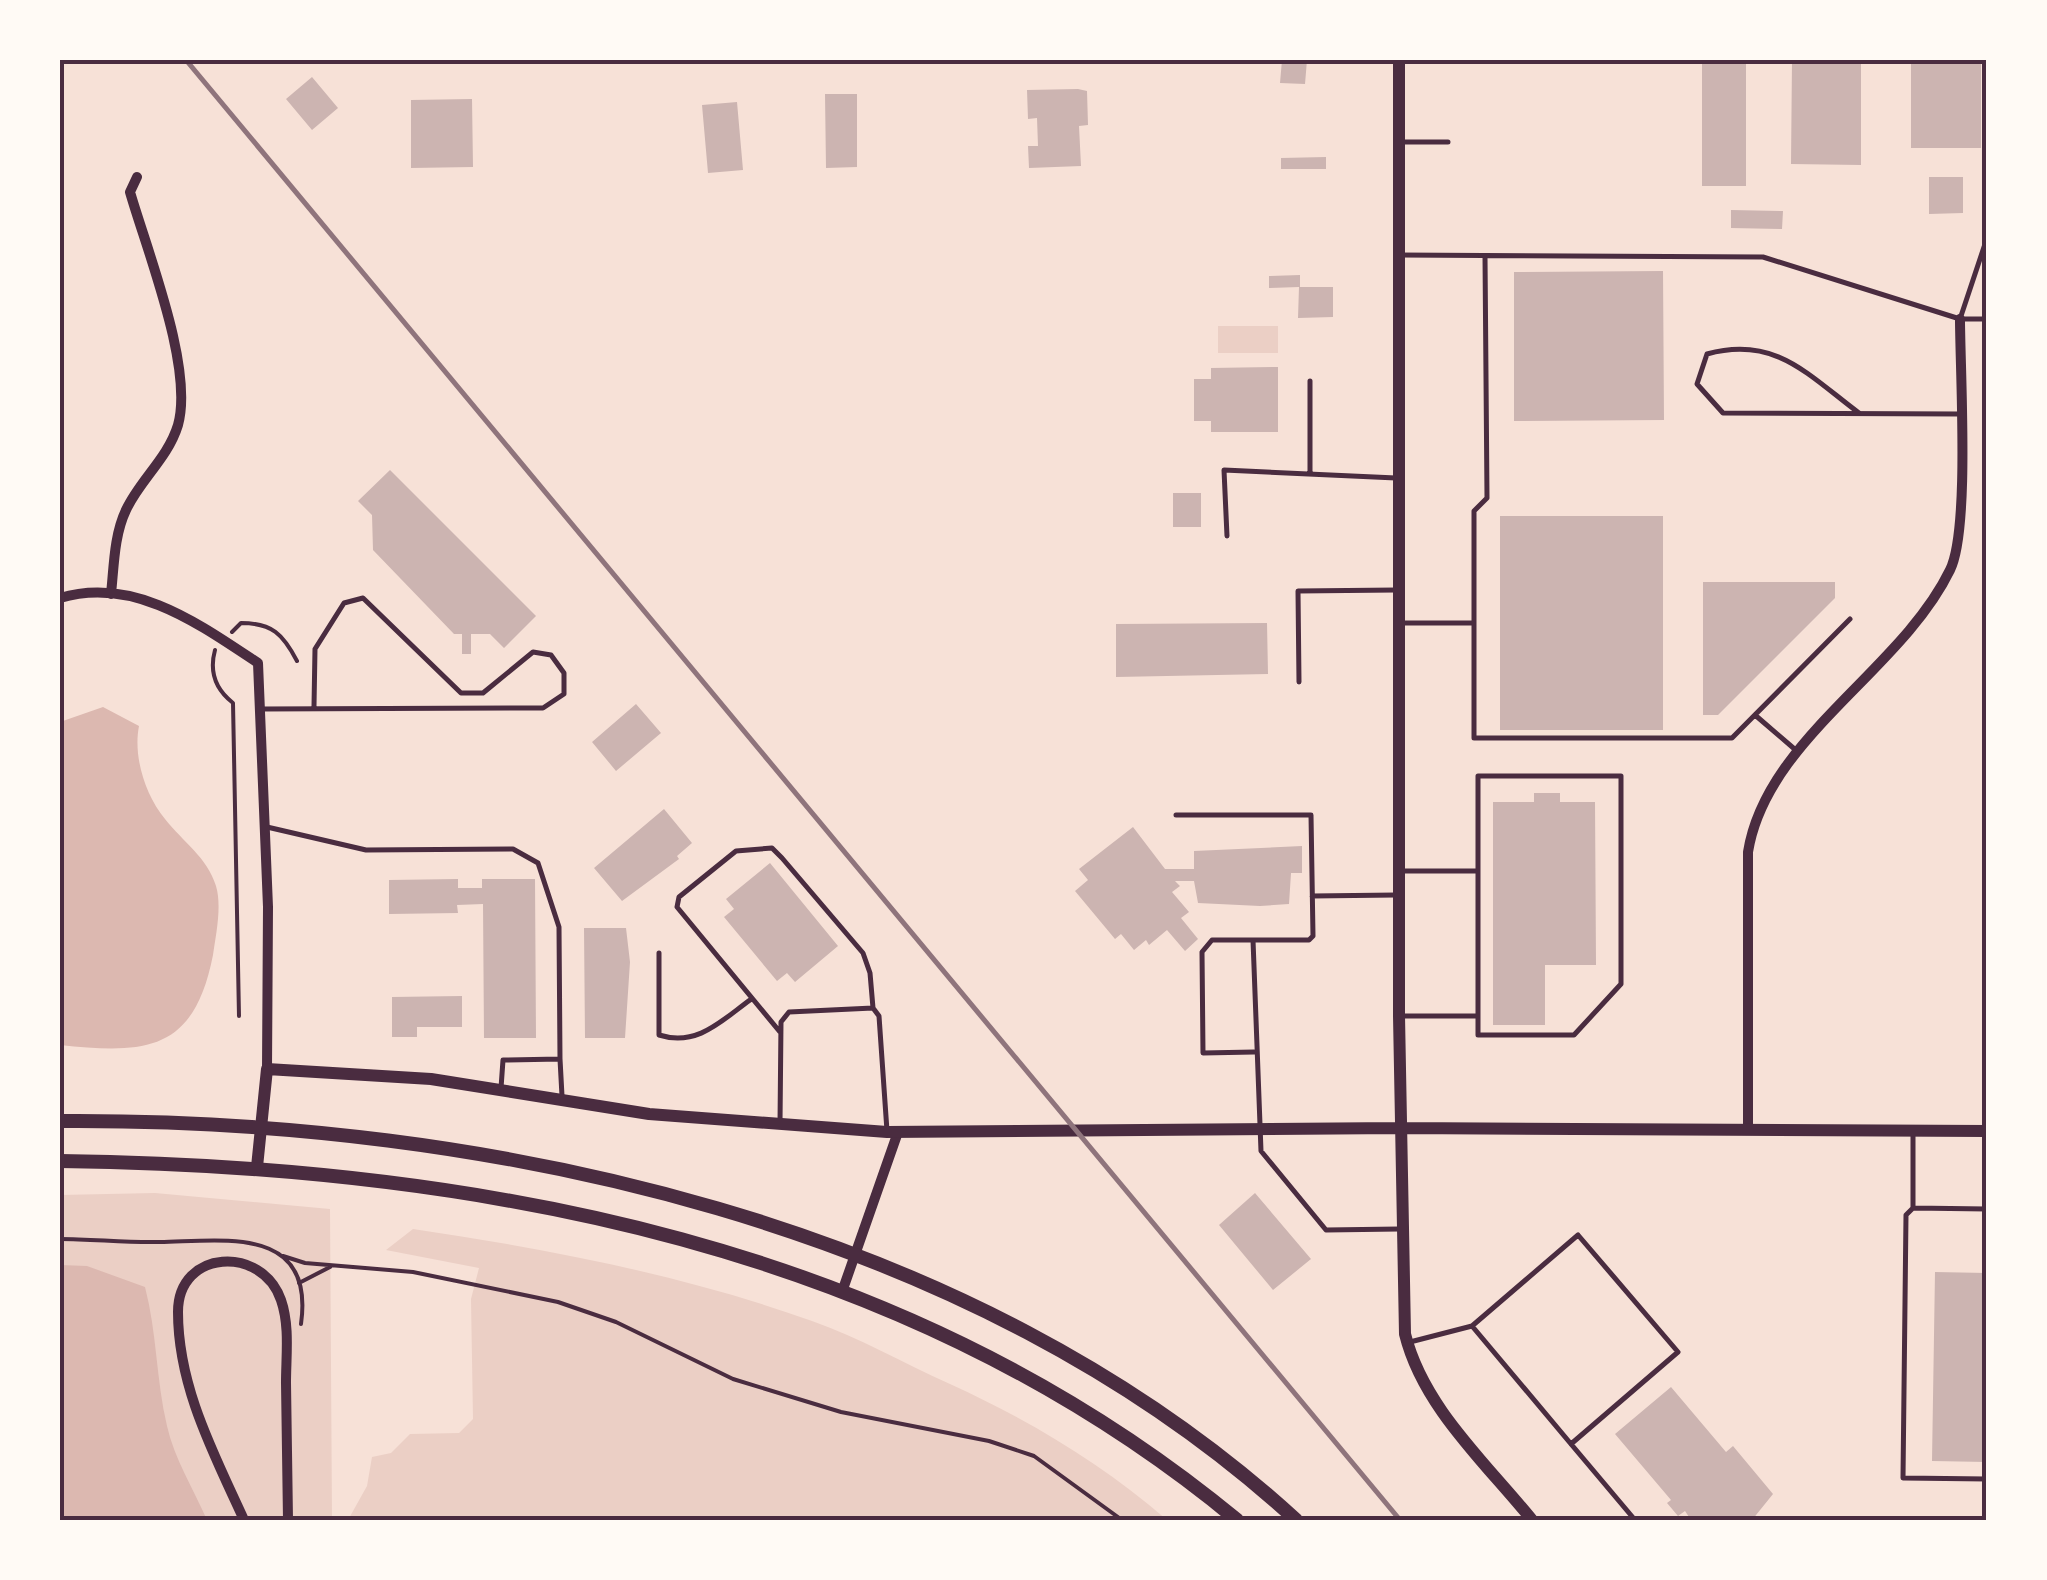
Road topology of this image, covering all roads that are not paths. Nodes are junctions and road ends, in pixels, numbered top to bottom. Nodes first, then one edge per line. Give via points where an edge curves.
1 (1399, 60) edge
2 (1399, 142) junction
3 (1448, 142) dead end
4 (136, 177) dead end
5 (1987, 238) edge
6 (1399, 255) junction
7 (1485, 256) junction
8 (1960, 319) junction
9 (1987, 319) edge
10 (1310, 380) dead end
11 (1859, 413) junction
12 (1960, 414) junction
13 (1310, 474) junction
14 (1399, 478) junction
15 (1226, 536) dead end
16 (1399, 590) junction
17 (111, 594) junction
18 (60, 598) edge
19 (1850, 619) dead end
20 (1399, 623) junction
21 (1474, 623) junction
22 (1299, 682) dead end
23 (314, 706) junction
24 (262, 709) junction
25 (1755, 715) junction
26 (1799, 753) junction
27 (1176, 815) dead end
28 (265, 827) junction
29 (1399, 870) junction
30 (1478, 870) junction
31 (1312, 896) junction
32 (1399, 896) junction
33 (1253, 940) junction
34 (659, 953) dead end
35 (750, 1000) junction
36 (873, 1008) junction
37 (1399, 1016) junction
38 (1478, 1016) junction
39 (780, 1032) junction
40 (1254, 1052) junction
41 (560, 1059) junction
42 (267, 1069) junction
43 (501, 1091) junction
44 (562, 1102) junction
45 (60, 1121) edge
46 (780, 1126) junction
47 (261, 1127) junction
48 (1260, 1128) junction
49 (1400, 1128) junction
50 (1748, 1129) junction
51 (1913, 1130) junction
52 (1987, 1131) edge
53 (892, 1132) junction
54 (60, 1161) edge
55 (257, 1166) junction
56 (1912, 1208) junction
57 (1987, 1209) edge
58 (1401, 1229) junction
59 (856, 1252) junction
60 (843, 1290) junction
61 (1472, 1326) junction
62 (1407, 1342) junction
63 (1571, 1444) junction
64 (1987, 1478) edge
65 (244, 1520) edge
66 (288, 1520) edge
67 (1236, 1520) edge
68 (1296, 1520) edge
69 (1532, 1520) edge
70 (1635, 1520) edge

1 - 2 street
2 - 3 lane
2 - 6 street
4 - 17 street via 130,192 178,362 182,407 167,450 119,527
5 - 8 lane
6 - 7 lane
6 - 14 street
7 - 8 lane via 1763,257
7 - 21 lane via 1486,498 1474,510
8 - 9 lane
8 - 12 street
10 - 13 lane
11 - 11 lane via 1723,412 1697,384 1707,354 1736,346 1777,353
11 - 12 lane
12 - 26 street via 1960,530 1952,566 1929,606
13 - 14 lane
13 - 15 lane via 1224,470
14 - 16 street
16 - 20 street
16 - 22 lane via 1298,591
17 - 18 street
17 - 24 street via 186,616 258,663
19 - 25 lane
20 - 21 lane
20 - 29 street
21 - 25 lane via 1474,738 1732,738
23 - 23 lane via 543,708 564,694 564,673 551,655 533,652 483,693 461,693 363,598 344,603 315,649
23 - 24 lane
24 - 28 street
25 - 26 lane
26 - 50 street via 1753,820 1748,852
27 - 31 lane via 1311,814
28 - 41 lane via 366,850 525,853 538,863 559,926
28 - 42 street
29 - 30 lane
29 - 32 street
30 - 38 lane
30 - 38 lane via 1478,776 1621,776 1622,984 1574,1035 1478,1035
31 - 32 lane
31 - 33 lane via 1309,940
32 - 37 street
33 - 40 lane
33 - 40 lane via 1212,940 1202,952 1203,1053
34 - 35 lane via 660,1035 700,1036
35 - 36 lane via 677,907 679,897 736,851 772,848 863,953
35 - 39 lane
36 - 39 lane via 789,1012
36 - 53 lane
37 - 38 lane
37 - 49 street
39 - 46 lane
40 - 48 lane
41 - 43 lane via 503,1060
41 - 44 lane
42 - 43 street via 397,1076
42 - 47 street
43 - 44 street
44 - 46 street
45 - 47 main road
46 - 53 street
47 - 55 street
47 - 59 main road via 438,1149 591,1178
48 - 49 street
48 - 53 street
48 - 58 lane via 1260,1151 1326,1230
49 - 50 street
49 - 58 street
50 - 51 street
51 - 52 street
51 - 56 lane
53 - 59 street
54 - 55 main road
55 - 60 main road via 572,1212 692,1241
56 - 57 lane
56 - 64 lane via 1906,1216 1903,1478
58 - 62 street
59 - 60 street
59 - 68 main road via 958,1296 1124,1387
60 - 67 main road via 1030,1376 1167,1465
61 - 62 lane
61 - 63 lane
61 - 63 lane via 1578,1235 1678,1352
62 - 69 street via 1433,1400
63 - 70 lane
65 - 66 street via 198,1420 178,1312 185,1282 225,1260 264,1274 284,1312

